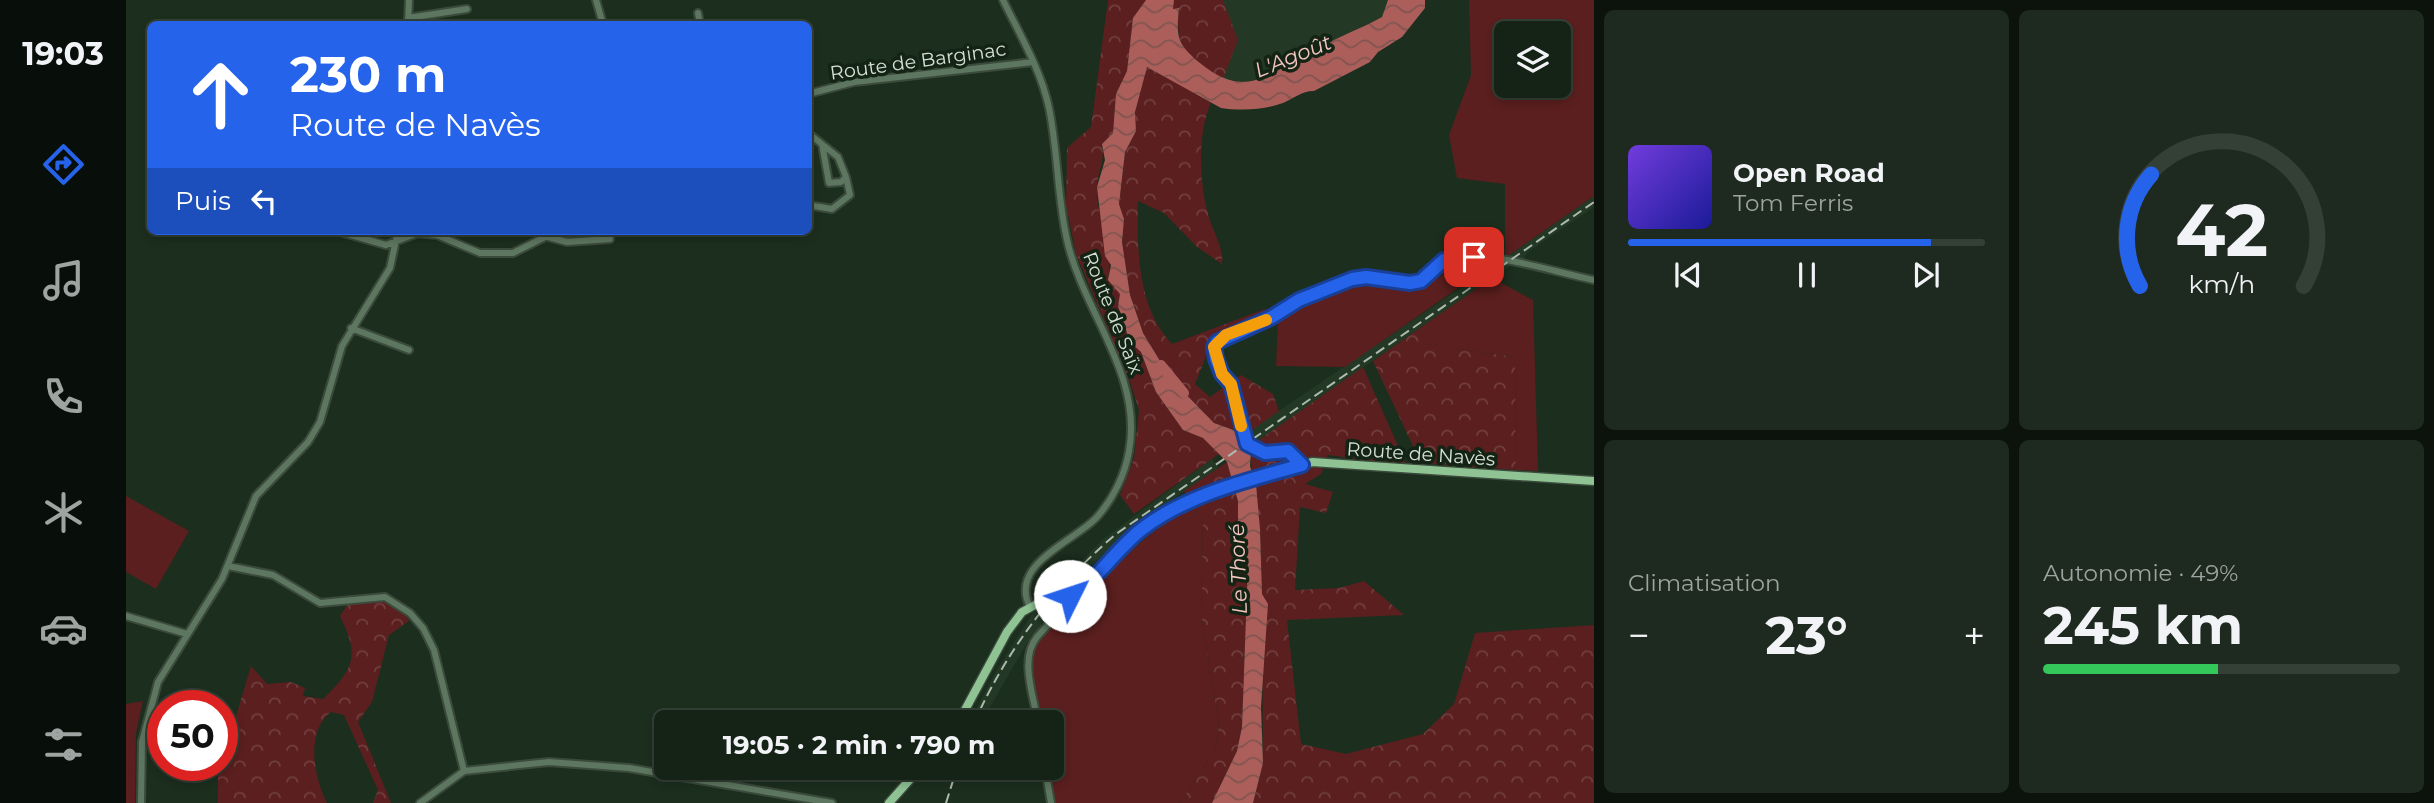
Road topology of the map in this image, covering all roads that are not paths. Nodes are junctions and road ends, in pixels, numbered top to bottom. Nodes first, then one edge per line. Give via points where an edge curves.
1 (409, 0) edge
2 (596, 0) edge
3 (1003, 0) edge
4 (467, 9) dead end
5 (698, 13) dead end
6 (408, 21) edge
7 (602, 21) edge
8 (699, 21) edge
9 (1033, 62) junction
10 (812, 93) edge
11 (812, 136) edge
12 (822, 144) junction
13 (846, 177) junction
14 (812, 206) edge
15 (351, 235) edge
16 (398, 235) edge
17 (414, 235) edge
18 (437, 235) edge
19 (551, 235) edge
20 (548, 237) junction
21 (610, 239) dead end
22 (398, 242) junction
23 (1594, 280) edge
24 (351, 328) junction
25 (409, 350) dead end
26 (1302, 465) junction
27 (1594, 481) edge
28 (229, 566) junction
29 (1067, 597) junction
30 (1030, 607) junction
31 (126, 616) edge
32 (187, 634) junction
33 (965, 710) edge
34 (1036, 710) edge
35 (464, 771) junction
36 (909, 780) edge
37 (1047, 780) edge
38 (141, 803) edge
39 (420, 803) edge
40 (832, 803) edge
41 (889, 803) edge
42 (1051, 803) edge

1 - 6 street
2 - 7 street
3 - 9 street, Route de Saïx
4 - 6 street
5 - 8 street
9 - 10 street, Route de Barginac via 854,82
9 - 30 street, Route de Saïx via 1049,106 1066,239 1123,376 1132,425 1126,466 1116,490 1090,524 1033,568 1026,586
11 - 12 street
12 - 13 street via 838,157
12 - 13 street via 829,183
13 - 14 street via 850,195 832,209
15 - 22 street via 386,245
16 - 22 street
17 - 22 street
18 - 20 street via 480,253 513,253
19 - 20 street
20 - 21 street via 567,242
22 - 24 street via 390,268
23 - 26 street via 1492,257 1449,258 1421,281 1359,277 1299,300 1217,342 1216,359 1231,384 1247,444 1265,453 1288,451
24 - 25 street
24 - 28 street via 320,422 303,448 256,496
26 - 27 main road, Route de Navès via 1332,463
26 - 29 main road, Route de Navès via 1175,509 1147,525 1084,587
28 - 32 street
28 - 35 street via 273,575 320,603 385,597 410,613 434,650
29 - 30 main road
29 - 34 street via 1029,649
30 - 33 main road via 1007,632
31 - 32 street
32 - 38 street via 149,707 142,742
35 - 39 street
35 - 40 street via 549,762 629,768
36 - 41 main road
37 - 42 street

